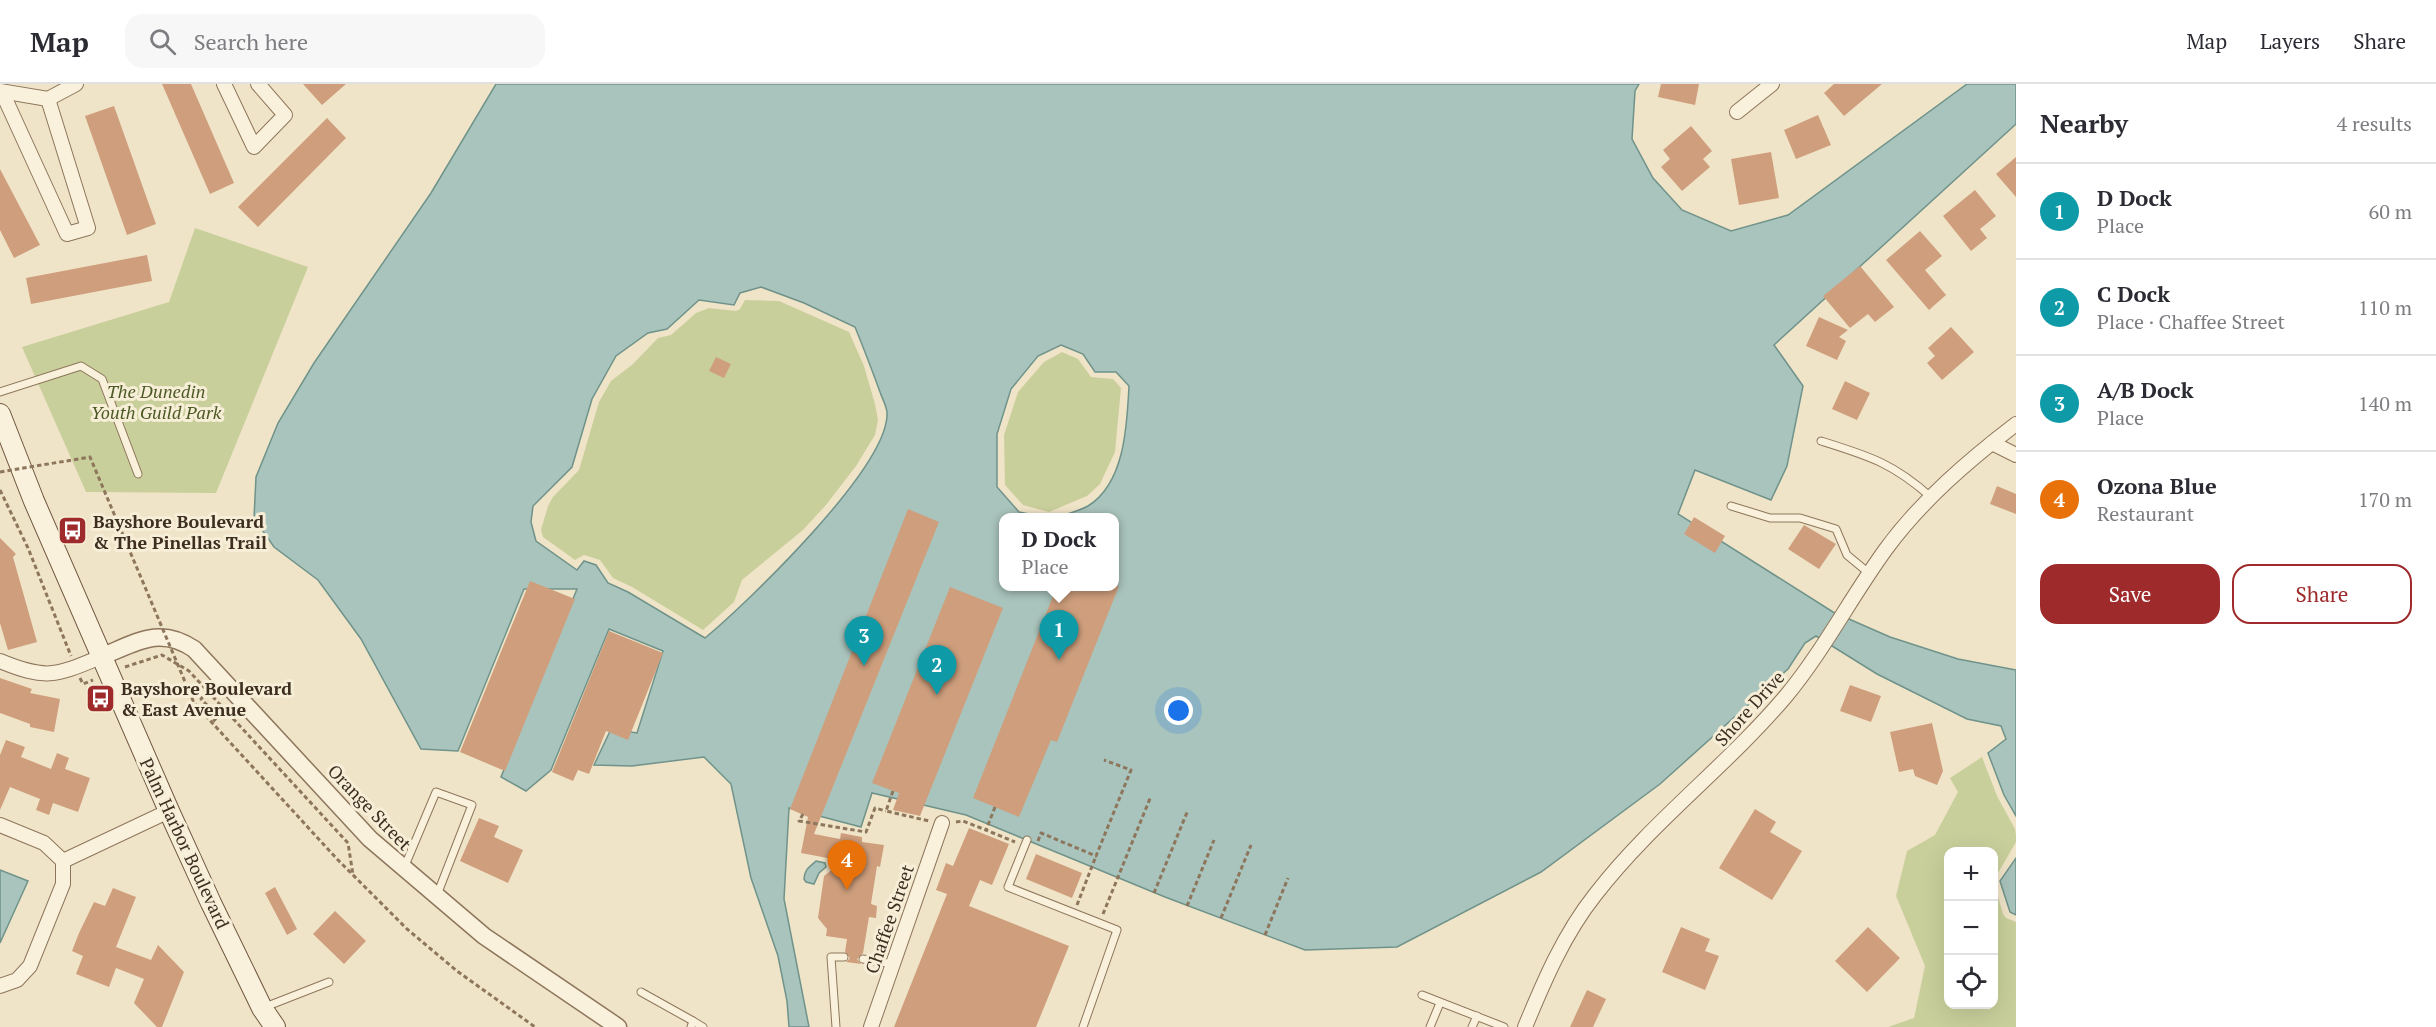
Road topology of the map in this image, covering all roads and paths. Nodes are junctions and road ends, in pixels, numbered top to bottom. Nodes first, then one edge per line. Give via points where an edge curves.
1 (76, 84) edge
2 (224, 84) edge
3 (258, 84) edge
4 (1772, 84) edge
5 (1, 91) edge
6 (48, 99) junction
7 (1737, 112) dead end
8 (0, 392) edge
9 (0, 414) edge
10 (2016, 424) edge
11 (1821, 441) dead end
12 (1992, 443) junction
13 (2016, 455) edge
14 (0, 472) edge
15 (138, 474) dead end
16 (0, 490) edge
17 (1932, 498) junction
18 (1731, 506) dead end
19 (1870, 574) junction
20 (0, 661) edge
21 (106, 665) junction
22 (75, 667) junction
23 (208, 691) junction
24 (212, 723) junction
25 (1104, 760) dead end
26 (1151, 796) dead end
27 (995, 807) dead end
28 (1188, 810) dead end
29 (169, 811) junction
30 (886, 811) dead end
31 (802, 814) dead end
32 (942, 824) dead end
33 (0, 825) edge
34 (1041, 833) dead end
35 (1027, 840) dead end
36 (1214, 840) dead end
37 (1251, 845) dead end
38 (1023, 849) junction
39 (1096, 856) junction
40 (63, 861) junction
41 (404, 869) junction
42 (353, 875) junction
43 (1288, 878) dead end
44 (1154, 893) dead end
45 (436, 897) junction
46 (1187, 906) dead end
47 (1073, 913) junction
48 (1221, 918) dead end
49 (1100, 923) junction
50 (1265, 935) dead end
51 (844, 957) dead end
52 (862, 960) dead end
53 (893, 964) junction
54 (329, 982) dead end
55 (0, 986) edge
56 (641, 992) dead end
57 (1422, 995) dead end
58 (1440, 1002) junction
59 (262, 1008) junction
60 (1477, 1016) junction
61 (692, 1024) edge
62 (275, 1027) edge
63 (535, 1027) edge
64 (618, 1027) edge
65 (703, 1027) edge
66 (836, 1027) edge
67 (871, 1027) edge
68 (1083, 1027) edge
69 (1431, 1027) edge
70 (1472, 1027) edge
71 (1504, 1027) edge
72 (1525, 1027) edge

1 - 6 street
2 - 3 street via 254,147 285,115
4 - 7 street
5 - 6 street
5 - 6 street via 67,234 88,228
8 - 15 lane via 81,366 88,369 102,378
9 - 21 main road, Palm Harbor Boulevard
10 - 12 street, Shore Drive
11 - 17 lane via 1878,459 1909,477
12 - 13 street
12 - 17 street, Shore Drive
14 - 24 path, bridge via 90,457 194,703
16 - 22 path via 28,548
17 - 19 street, Shore Drive via 1911,518
18 - 19 lane via 1770,518 1800,518 1836,529 1847,555
19 - 72 street, Shore Drive via 1822,647 1761,726 1631,854 1594,896 1563,944
20 - 22 street via 43,674 63,673
21 - 22 street
21 - 22 path via 83,684
21 - 23 path via 162,655 189,670
21 - 29 main road, Palm Harbor Boulevard
21 - 41 street, Orange Street via 151,637 170,637 194,649 370,840
23 - 24 path via 201,699 218,716
23 - 42 path via 348,843
24 - 42 path, bridge
25 - 39 path via 1131,771
26 - 49 path
27 - 38 path via 986,830
28 - 44 path
29 - 40 street
29 - 59 main road, Palm Harbor Boulevard
30 - 31 path via 875,808 866,832 800,821
32 - 53 street, Chaffee Street
33 - 40 street via 44,843
34 - 39 path
35 - 38 lane
36 - 46 path
37 - 48 path
38 - 47 lane via 1008,887
39 - 47 path
40 - 55 street via 63,884 30,966 17,980
41 - 45 street, Orange Street
41 - 45 lane via 436,792 472,805
42 - 63 path via 407,929 457,971
43 - 50 path
45 - 64 street, Orange Street via 484,936
47 - 49 lane
49 - 68 lane via 1117,930
51 - 66 lane via 831,957
52 - 53 lane
53 - 67 street, Chaffee Street
54 - 59 lane
56 - 61 lane
57 - 58 lane
58 - 60 lane
58 - 69 lane
59 - 62 main road, Palm Harbor Boulevard
60 - 70 lane
60 - 71 lane
61 - 65 lane

